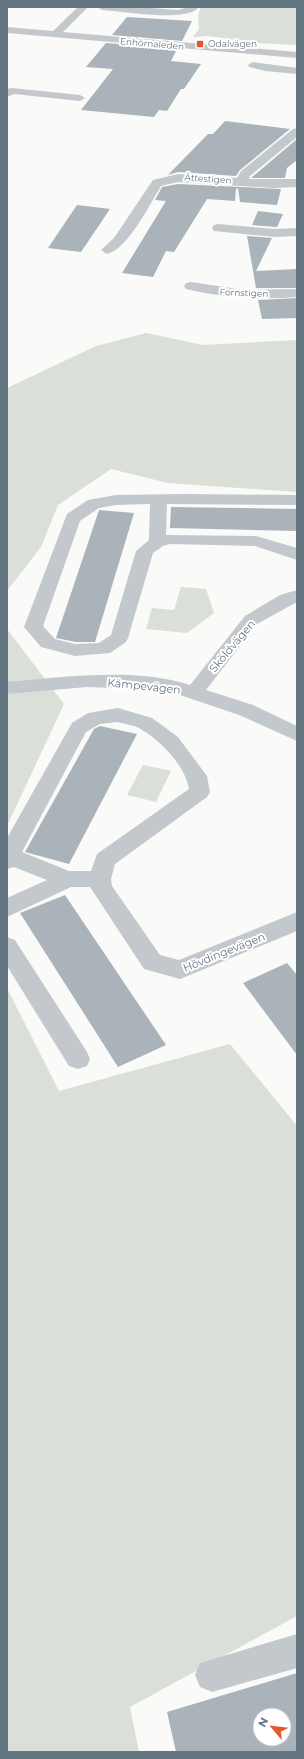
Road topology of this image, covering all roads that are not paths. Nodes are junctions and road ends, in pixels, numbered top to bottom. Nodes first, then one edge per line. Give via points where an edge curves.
1 (83, 7) edge
2 (102, 7) edge
3 (194, 7) edge
4 (7, 30) edge
5 (55, 35) junction
6 (252, 53) junction
7 (297, 55) edge
8 (297, 71) edge
9 (9, 92) edge
10 (80, 98) dead end
11 (297, 131) edge
12 (242, 182) junction
13 (297, 183) edge
14 (218, 228) dead end
15 (297, 232) edge
16 (107, 250) dead end
17 (191, 286) dead end
18 (297, 293) edge
19 (159, 500) junction
20 (297, 500) edge
21 (157, 542) junction
22 (297, 555) edge
23 (136, 580) junction
24 (152, 590) dead end
25 (297, 596) edge
26 (7, 688) edge
27 (194, 693) junction
28 (297, 734) edge
29 (8, 859) edge
30 (68, 879) junction
31 (100, 879) junction
32 (7, 908) edge
33 (295, 925) edge
34 (7, 946) edge
35 (78, 1059) dead end
36 (297, 1652) edge
37 (212, 1675) dead end

1 - 5 street
2 - 3 street via 178,13
4 - 5 street, Enhörnaleden
5 - 6 street, Enhörnaleden
6 - 7 street, Enhörnaleden
6 - 8 street via 250,62 254,66
9 - 10 street
11 - 12 street via 245,174
12 - 13 street, Ättestigen
12 - 16 street, Ättestigen via 178,178 157,183 119,241
14 - 15 street via 275,233
17 - 18 street, Fornstigen via 214,291
19 - 20 street
19 - 21 street
19 - 23 street via 116,500 94,504 73,518 33,627 48,644 75,650 103,649 119,638
21 - 22 street via 256,541
21 - 23 street via 145,552
23 - 24 street
25 - 27 street, Sköldvägen via 286,599 251,620
26 - 27 street, Kämpevägen via 87,681 140,683 179,688
27 - 28 street, Kämpevägen via 246,710
29 - 30 street
29 - 31 street via 79,728 95,718 118,715 145,723 172,742 197,776 200,792 105,860
30 - 31 street
30 - 32 street
31 - 33 street, Hövdingevägen via 101,888 152,962 180,970
34 - 35 street
36 - 37 street

